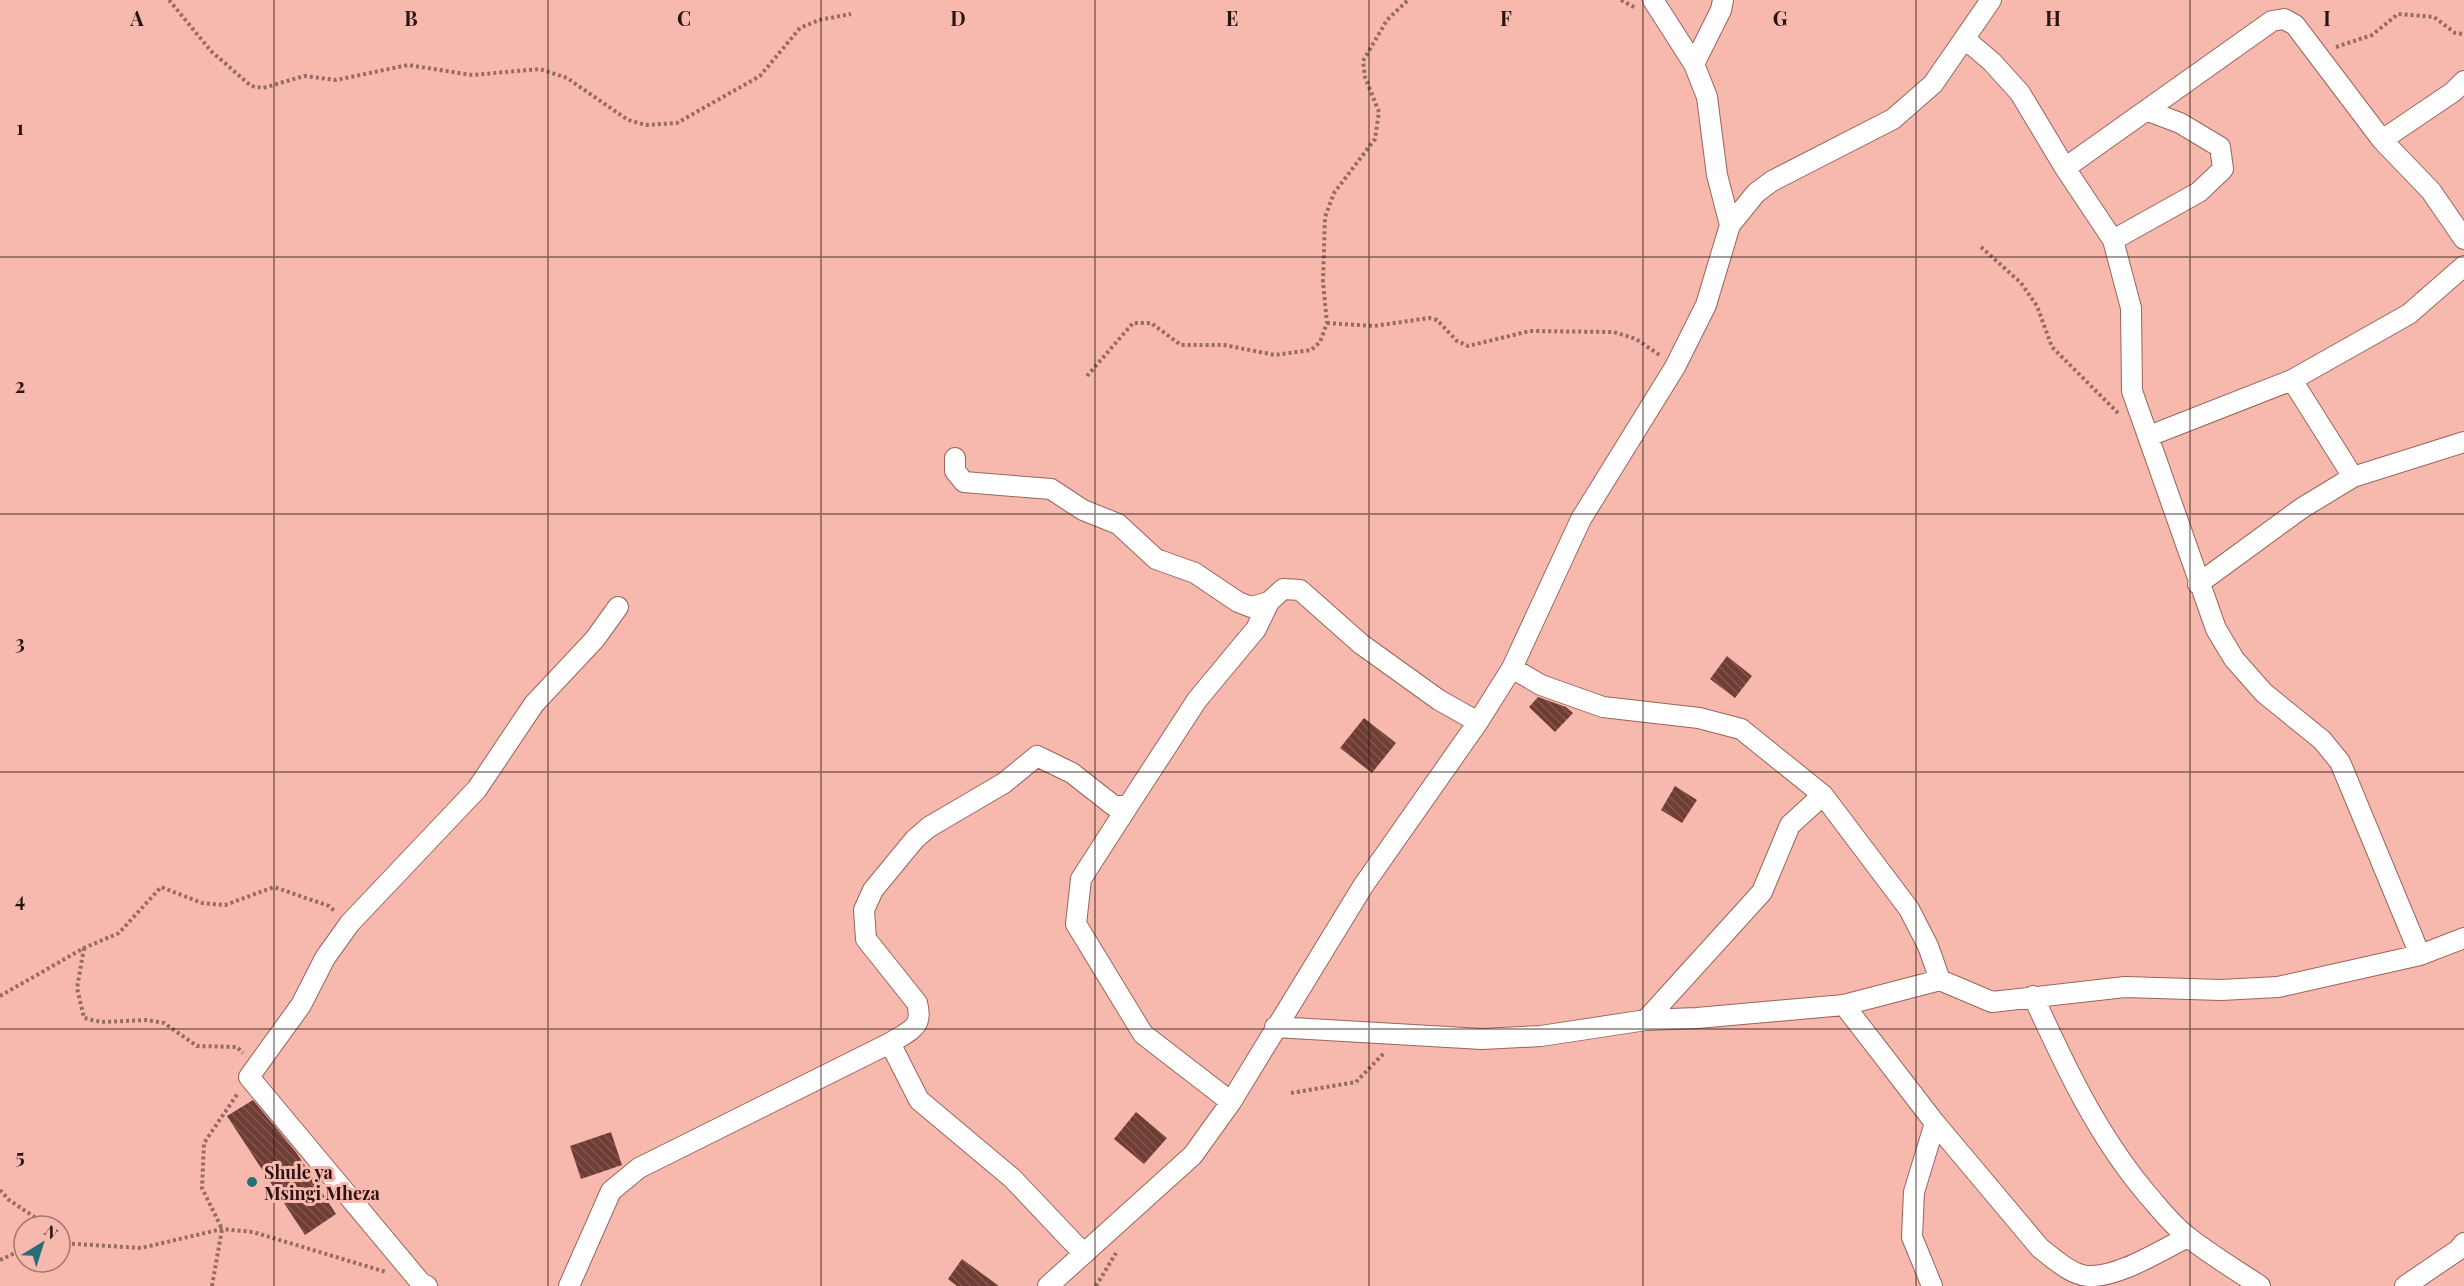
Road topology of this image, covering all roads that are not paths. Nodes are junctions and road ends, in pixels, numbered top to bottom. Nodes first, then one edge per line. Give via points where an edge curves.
1 (1653, 0) edge
2 (1723, 0) edge
3 (1991, 0) edge
4 (1965, 39) junction
5 (1694, 64) junction
6 (2464, 81) edge
7 (2148, 111) junction
8 (2382, 140) junction
9 (2065, 168) junction
10 (1730, 225) junction
11 (2464, 239) edge
12 (2113, 240) junction
13 (2464, 266) edge
14 (2292, 380) junction
15 (2147, 431) junction
16 (2464, 442) edge
17 (955, 458) dead end
18 (2353, 477) junction
19 (2198, 584) junction
20 (1269, 602) junction
21 (618, 607) dead end
22 (1512, 668) junction
23 (1478, 722) junction
24 (1823, 795) junction
25 (1128, 806) junction
26 (2464, 938) edge
27 (2420, 954) junction
28 (1940, 980) junction
29 (2033, 996) junction
30 (1844, 1005) junction
31 (1646, 1020) junction
32 (1275, 1027) junction
33 (890, 1043) junction
34 (1231, 1102) junction
35 (1935, 1123) junction
36 (2188, 1237) junction
37 (2464, 1243) edge
38 (1084, 1254) junction
39 (427, 1286) edge
40 (569, 1286) edge
41 (1048, 1286) edge
42 (1932, 1286) edge
43 (2260, 1286) edge
44 (2405, 1286) edge

1 - 5 street
2 - 5 street
3 - 4 street
4 - 9 street via 2020,93
4 - 10 street via 1933,84 1893,119 1772,181 1756,193
5 - 10 street via 1707,97
6 - 8 street
7 - 8 street via 2272,21 2284,19 2295,25
7 - 9 street
7 - 12 street via 2180,123 2220,147 2223,169 2199,192
8 - 11 street via 2431,191
9 - 12 street
10 - 22 street via 1706,305 1675,367 1581,519
12 - 15 street via 2131,308 2132,391
13 - 14 street via 2409,314
14 - 15 street
14 - 18 street
15 - 19 street
16 - 18 street
17 - 20 street via 955,471 964,482 1051,489 1083,510 1118,524 1156,559 1195,573 1238,602 1251,607
18 - 19 street via 2302,508
19 - 27 street via 2216,629 2234,659 2264,693 2322,740 2340,762
20 - 23 street via 1283,589 1299,590 1361,644 1438,700
20 - 25 street via 1256,629 1197,700
21 - 39 street via 595,639 534,704 477,789 350,923 325,958 301,1005 252,1072
22 - 23 street
22 - 24 street via 1540,685 1603,707 1699,718 1741,729
23 - 32 street via 1363,886
24 - 28 street via 1909,909
24 - 31 street via 1790,825 1762,892
25 - 33 street via 1114,806 1072,773 1037,756 1005,783 915,839 873,890 864,910 866,939 917,1003 920,1015 915,1027
25 - 34 street via 1081,879 1076,924 1143,1034
26 - 27 street
27 - 29 street via 2278,987 2125,987
28 - 29 street via 1992,1002
28 - 30 street
29 - 36 street via 2102,1133 2136,1181
30 - 31 street
30 - 35 street
31 - 32 street via 1541,1036 1482,1039
32 - 34 street
33 - 38 street via 919,1100 1012,1178
33 - 40 street via 639,1168 611,1191
34 - 38 street via 1193,1155
35 - 36 street via 2040,1248 2087,1276 2113,1273
35 - 42 street via 1914,1192 1912,1237
36 - 43 street
37 - 44 street
38 - 41 street

